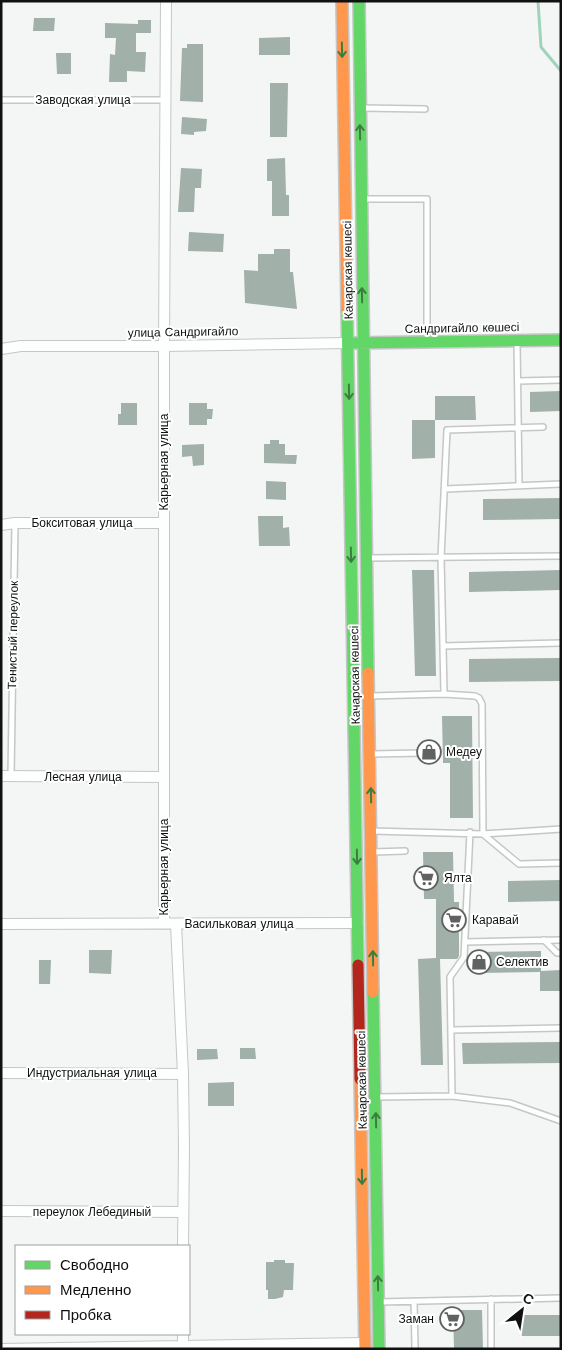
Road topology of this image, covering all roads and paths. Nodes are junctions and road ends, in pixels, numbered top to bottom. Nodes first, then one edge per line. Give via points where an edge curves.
1 (166, 1) edge
2 (342, 1) edge
3 (359, 1) edge
4 (1, 100) edge
5 (165, 100) junction
6 (343, 107) junction
7 (360, 108) junction
8 (425, 109) dead end
9 (361, 199) junction
10 (561, 340) edge
11 (517, 341) junction
12 (427, 342) junction
13 (364, 343) junction
14 (348, 344) junction
15 (164, 346) junction
16 (1, 350) edge
17 (561, 380) edge
18 (518, 381) junction
19 (518, 427) junction
20 (543, 427) dead end
21 (366, 461) junction
22 (350, 462) junction
23 (561, 484) edge
24 (519, 485) junction
25 (445, 489) junction
26 (15, 523) junction
27 (164, 523) junction
28 (1, 525) edge
29 (561, 556) edge
30 (366, 558) junction
31 (441, 558) junction
32 (561, 643) edge
33 (442, 646) junction
34 (444, 694) junction
35 (370, 696) junction
36 (424, 754) dead end
37 (371, 757) junction
38 (355, 761) junction
39 (6, 776) edge
40 (164, 777) junction
41 (561, 829) edge
42 (372, 831) junction
43 (470, 832) junction
44 (483, 834) junction
45 (405, 851) dead end
46 (372, 852) junction
47 (561, 863) edge
48 (1, 924) edge
49 (164, 924) junction
50 (176, 924) junction
51 (358, 924) junction
52 (544, 940) junction
53 (561, 940) edge
54 (465, 942) junction
55 (561, 953) edge
56 (561, 1028) edge
57 (451, 1030) junction
58 (1, 1073) edge
59 (183, 1074) junction
60 (376, 1096) junction
61 (452, 1096) junction
62 (561, 1121) edge
63 (1, 1211) edge
64 (183, 1212) junction
65 (363, 1229) junction
66 (378, 1229) junction
67 (183, 1245) edge
68 (561, 1298) edge
69 (491, 1299) junction
70 (414, 1301) junction
71 (378, 1302) junction
72 (183, 1335) edge
73 (183, 1346) junction
74 (365, 1346) edge
75 (284, 1347) edge
76 (415, 1347) dead end
77 (1, 1348) edge
78 (133, 1348) edge
79 (379, 1349) edge
80 (491, 1349) edge

1 - 5 street, Карьерная улица
2 -> 6 main road, Качарская көшесі
3 - 7 main road, Качарская көшесі
4 - 5 lane, Заводская улица
5 - 15 street, Карьерная улица
6 - 7 lane
6 - 14 main road, Качарская көшесі
7 - 8 lane
9 -> 7 main road, Качарская көшесі
9 - 12 lane via 427,199
13 -> 9 main road, Качарская көшесі
10 - 11 main road, Сандригайло көшесі
11 - 12 main road, Сандригайло көшесі
11 - 18 lane
12 - 13 main road, Сандригайло көшесі
13 - 14 main road, улица Сандригайло
13 - 21 main road, Качарская көшесі
14 - 15 street, улица Сандригайло
14 -> 22 main road, Качарская көшесі
15 - 16 street, улица Сандригайло via 20,346
15 - 27 street, Карьерная улица
17 - 18 lane
18 - 19 lane
19 - 20 lane
19 - 24 lane
19 - 25 lane via 447,430
21 - 22 street
21 - 30 main road, Качарская көшесі
22 -> 38 main road, Качарская көшесі
23 - 24 lane
24 - 25 lane
25 - 31 lane
26 - 27 street, Бокситовая улица
26 - 28 street, Бокситовая улица
26 - 39 lane, Тенистый переулок
27 - 40 street, Карьерная улица
29 - 31 lane
30 - 31 lane
30 - 35 main road, Качарская көшесі
31 - 33 lane
32 - 33 lane
33 - 34 lane
34 - 35 lane
34 - 44 lane via 475,696 482,704
35 - 37 main road, Качарская көшесі
36 - 37 lane
37 - 38 street
42 -> 37 main road, Качарская көшесі
38 -> 51 main road, Качарская көшесі
39 - 40 street, Лесная улица
40 - 49 street, Карьерная улица
41 - 44 lane
42 - 43 lane
42 - 46 main road, Качарская көшесі
43 - 44 lane
43 - 54 lane
44 - 47 lane via 519,864
45 - 46 lane
60 -> 46 main road, Качарская көшесі
48 - 49 street, Васильковая улица
49 - 50 street, Васильковая улица
50 - 51 street, Васильковая улица
50 - 59 street, Карьерная улица
51 -> 65 main road, Качарская көшесі
52 - 53 lane
52 - 54 lane
52 - 55 lane
54 - 57 lane via 464,957 450,977
56 - 57 lane
57 - 61 lane
58 - 59 street, Индустриальная улица
59 - 64 street, Карьерная улица
60 - 61 lane
66 -> 60 main road, Качарская көшесі
61 - 62 lane via 510,1103
63 - 64 street, переулок Лебединый
64 - 67 street, Карьерная улица
65 - 66 street
65 - 74 main road, Качарская көшесі
71 -> 66 main road, Качарская көшесі
68 - 69 lane
69 - 70 lane
69 - 80 lane
70 - 71 lane
70 - 76 lane
71 - 79 main road, Качарская көшесі
72 - 73 street
73 - 75 street
73 - 78 street
74 - 75 street
77 - 78 street

